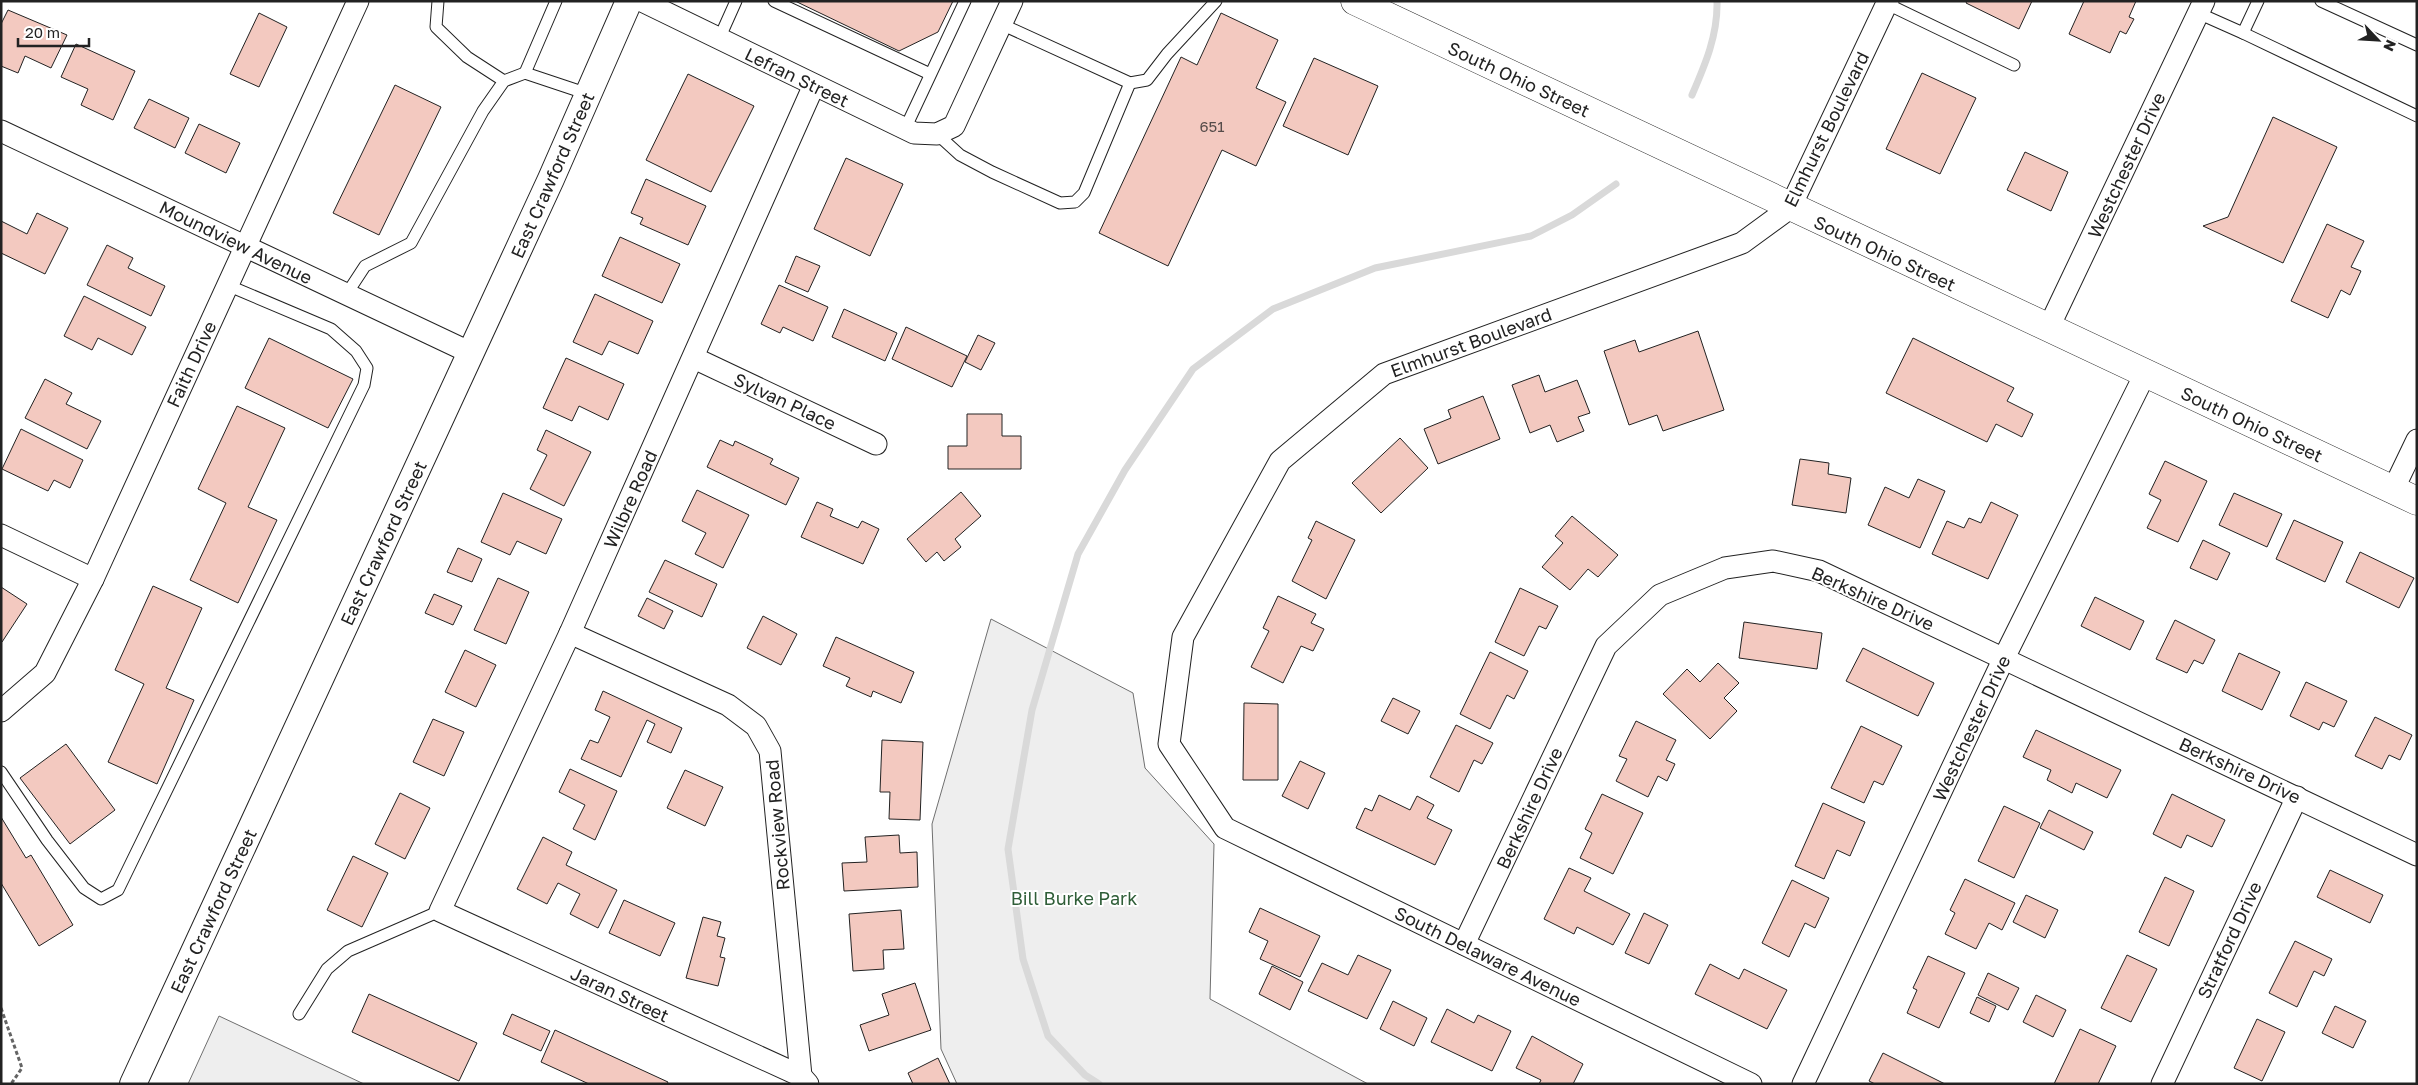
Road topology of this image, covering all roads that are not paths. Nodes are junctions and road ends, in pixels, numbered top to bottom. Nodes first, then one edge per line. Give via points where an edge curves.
1 (358, 1) edge
2 (438, 1) edge
3 (556, 1) edge
4 (628, 1) edge
5 (642, 1) edge
6 (736, 1) edge
7 (774, 1) edge
8 (965, 1) edge
9 (1012, 1) edge
10 (1216, 1) edge
11 (1354, 1) edge
12 (2258, 1) edge
13 (2321, 1) edge
14 (1886, 2) edge
15 (2201, 7) edge
16 (1001, 24) junction
17 (2243, 34) junction
18 (718, 39) junction
19 (2417, 45) edge
20 (2014, 65) dead end
21 (525, 73) junction
22 (930, 74) junction
23 (504, 81) junction
24 (1130, 83) junction
25 (814, 85) junction
26 (588, 94) junction
27 (2417, 116) edge
28 (905, 129) junction
29 (946, 130) junction
30 (1, 131) edge
31 (1790, 208) junction
32 (246, 246) junction
33 (227, 285) junction
34 (346, 295) junction
35 (2048, 329) junction
36 (470, 353) junction
37 (694, 358) junction
38 (2145, 374) junction
39 (2417, 440) edge
40 (876, 444) dead end
41 (2405, 496) edge
42 (4, 541) edge
43 (92, 579) junction
44 (570, 633) junction
45 (2004, 658) junction
46 (1, 711) edge
47 (1, 772) edge
48 (2297, 797) junction
49 (1225, 828) joint
50 (2417, 855) edge
51 (440, 911) junction
52 (1464, 944) junction
53 (299, 1014) dead end
54 (804, 1080) edge
55 (133, 1084) edge
56 (1751, 1084) edge
57 (1803, 1084) edge
58 (2162, 1084) edge

1 - 32 street, Faith Drive
2 - 23 lane via 436,27 467,57
3 - 21 lane
4 - 26 street, East Crawford Street
5 - 18 street, Lefran Street
6 - 18 lane
7 - 22 lane
8 - 22 lane
9 - 16 street
10 - 24 lane via 1147,80
11 - 31 main road, South Ohio Street
12 - 17 lane
13 - 19 lane
14 - 20 lane
14 - 31 street, Elmhurst Boulevard
15 - 17 lane
15 - 35 street, Westchester Drive
16 - 24 lane
16 - 29 street
17 - 27 lane
18 - 25 street, Lefran Street
21 - 23 lane
21 - 26 lane
22 - 28 lane
23 - 34 lane via 483,111 411,244 365,266
24 - 29 lane via 1084,193 1075,202 1060,203 960,155
25 - 28 street, Lefran Street
25 - 37 street, Wilbre Road
26 - 36 street, East Crawford Street
28 - 29 street, Lefran Street via 914,133
30 - 32 street, Moundview Avenue
31 - 35 main road, South Ohio Street
31 - 49 street, Elmhurst Boulevard via 1742,243 1384,374 1280,461 1183,638 1169,744
32 - 33 street, Faith Drive
32 - 34 street, Moundview Avenue
33 - 43 street, Faith Drive
33 - 47 lane via 330,329 356,351 367,368 364,385 118,890 101,899 84,888
34 - 36 street, Moundview Avenue
35 - 38 main road, South Ohio Street
36 - 55 street, East Crawford Street
37 - 40 street, Sylvan Place
37 - 44 street, Wilbre Road
38 - 41 main road, South Ohio Street
38 - 45 street, Westchester Drive
39 - 41 street
42 - 43 street
43 - 46 street, Faith Drive via 45,673
44 - 51 street, Wilbre Road
44 - 54 street, Rockview Road via 728,705 756,726 770,751
45 - 48 street, Berkshire Drive
45 - 52 street, Berkshire Drive via 1819,571 1773,561 1725,568 1660,595 1606,646
45 - 57 street, Westchester Drive
48 - 50 street, Berkshire Drive
48 - 58 street, Stratford Drive
49 - 52 street, South Delaware Avenue
51 - 53 lane via 348,951 327,969
51 - 54 street, Jaran Street
52 - 56 street, South Delaware Avenue

